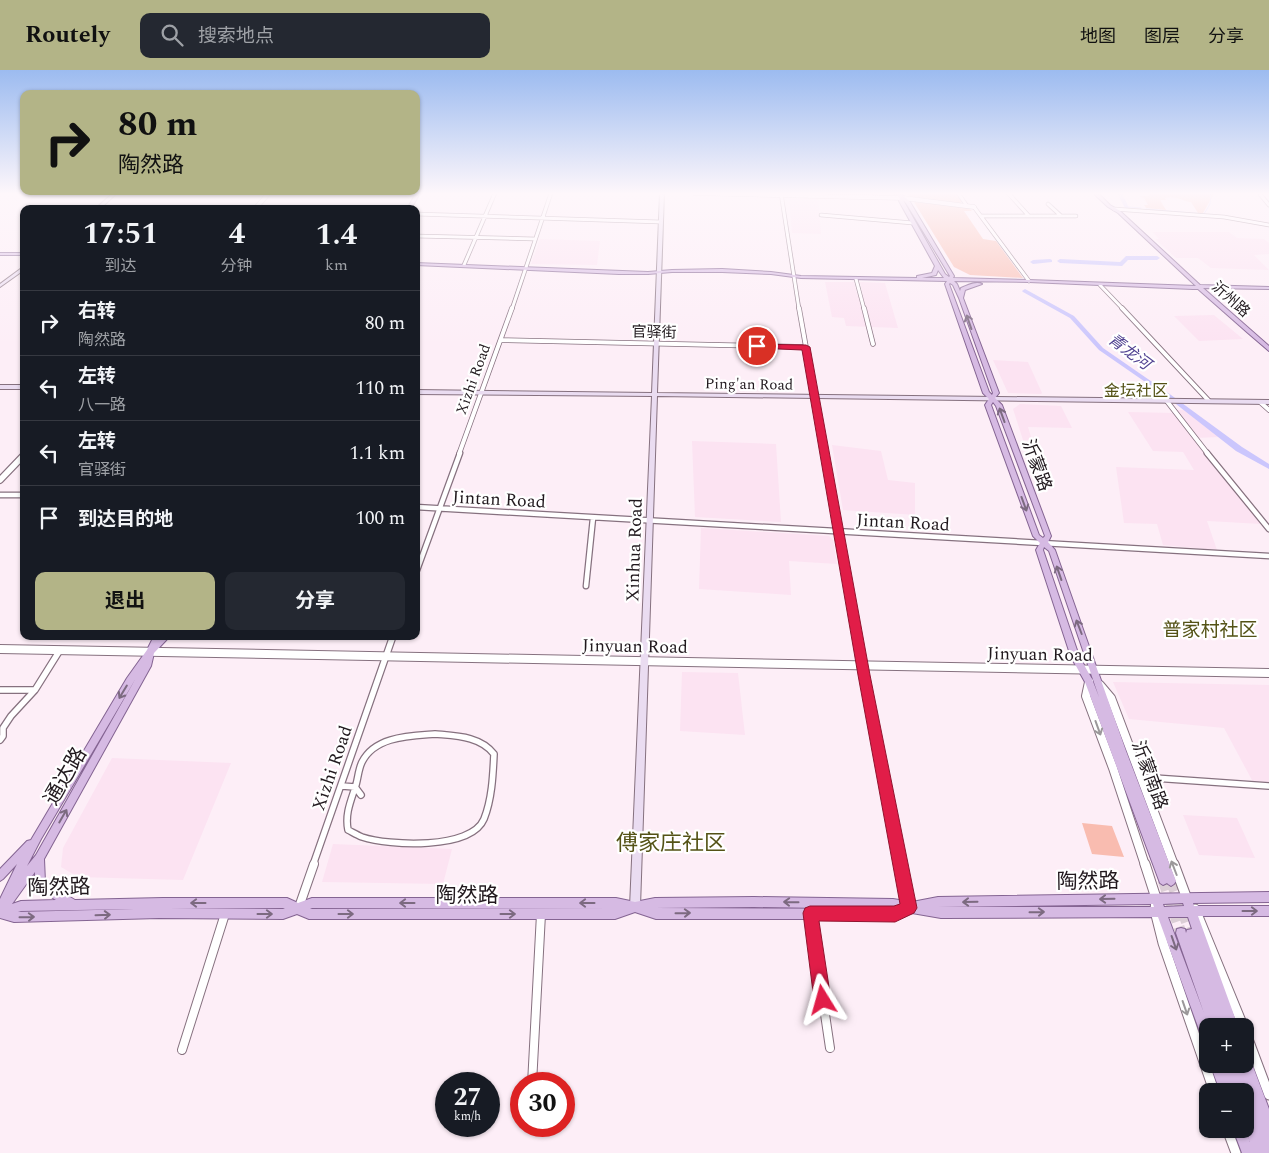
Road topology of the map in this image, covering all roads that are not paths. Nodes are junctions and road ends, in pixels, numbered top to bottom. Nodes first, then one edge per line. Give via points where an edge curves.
1 (474, 244) edge
2 (534, 244) edge
3 (661, 244) edge
4 (789, 244) edge
5 (925, 244) edge
6 (933, 244) edge
7 (1001, 244) edge
8 (1150, 244) edge
9 (1153, 244) edge
10 (0, 255) edge
11 (20, 255) edge
12 (420, 265) edge
13 (420, 265) edge
14 (464, 265) junction
15 (938, 265) junction
16 (946, 266) junction
17 (526, 269) junction
18 (20, 271) edge
19 (660, 272) junction
20 (1183, 274) junction
21 (794, 276) junction
22 (1190, 277) junction
23 (856, 279) junction
24 (917, 279) junction
25 (950, 280) junction
26 (996, 281) junction
27 (1029, 281) junction
28 (1074, 284) junction
29 (1100, 285) junction
30 (0, 286) edge
31 (1169, 286) junction
32 (1199, 287) junction
33 (1229, 287) junction
34 (1217, 289) junction
35 (1269, 289) edge
36 (951, 297) junction
37 (961, 298) junction
38 (1213, 299) junction
39 (501, 340) junction
40 (657, 343) junction
41 (873, 344) dead end
42 (806, 347) junction
43 (1269, 347) edge
44 (0, 387) edge
45 (20, 387) edge
46 (420, 392) edge
47 (482, 393) junction
48 (655, 396) junction
49 (815, 398) junction
50 (992, 398) junction
51 (1168, 400) junction
52 (1209, 401) junction
53 (1260, 402) junction
54 (1269, 402) edge
55 (1269, 410) edge
56 (20, 459) edge
57 (0, 480) edge
58 (0, 495) edge
59 (20, 495) edge
60 (420, 508) edge
61 (439, 509) junction
62 (592, 518) junction
63 (649, 521) junction
64 (1269, 529) edge
65 (838, 532) junction
66 (1044, 544) junction
67 (1269, 556) edge
68 (420, 562) edge
69 (586, 586) dead end
70 (156, 640) edge
71 (162, 640) edge
72 (392, 640) edge
73 (0, 648) edge
74 (60, 650) junction
75 (150, 652) junction
76 (386, 656) junction
77 (645, 662) junction
78 (862, 666) junction
79 (1081, 670) junction
80 (1093, 670) junction
81 (1268, 674) edge
82 (1093, 682) junction
83 (0, 690) edge
84 (35, 690) junction
85 (0, 740) edge
86 (1140, 777) junction
87 (342, 786) junction
88 (1269, 786) edge
89 (355, 787) junction
90 (360, 795) dead end
91 (38, 836) junction
92 (39, 858) junction
93 (0, 876) edge
94 (1167, 880) tunnel mouth
95 (1156, 898) junction
96 (1186, 898) junction
97 (1269, 898) edge
98 (74, 905) junction
99 (635, 906) junction
100 (909, 908) junction
101 (298, 909) junction
102 (1159, 911) junction
103 (1193, 911) junction
104 (1269, 911) edge
105 (0, 912) edge
106 (810, 913) junction
107 (225, 914) junction
108 (541, 914) junction
109 (1200, 1018) edge
110 (1212, 1018) edge
111 (1221, 1018) edge
112 (1229, 1018) edge
113 (1240, 1018) edge
114 (830, 1048) dead end
115 (182, 1050) dead end
116 (1254, 1056) edge
117 (533, 1072) edge
118 (1241, 1073) edge
119 (1250, 1073) edge
120 (1211, 1083) edge
121 (1269, 1095) edge
122 (1269, 1125) edge
123 (1254, 1137) edge
124 (1230, 1138) edge
125 (1242, 1138) edge
126 (1269, 1150) edge
127 (1236, 1153) edge
128 (1248, 1153) edge
129 (1260, 1153) edge

1 - 14 street
2 - 17 street, Xizhi Road
3 - 19 main road, Xinhua Road
4 - 21 street
5 - 15 main road, 沂蒙路
6 - 16 main road, 沂蒙路
7 - 27 street
8 - 20 main road, 沂州路
9 - 22 main road, 沂州路
10 - 11 main road
12 - 14 main road
13 - 17 main road
14 - 17 main road
15 - 24 main road via 934,274
15 - 25 main road, 沂蒙路
16 - 25 main road, 沂蒙路 via 952,276
16 - 26 main road via 970,277
17 - 19 main road
17 - 39 street, Xizhi Road
18 - 30 main road
19 - 21 main road
19 - 40 main road, Xinhua Road
20 - 31 main road via 1184,282
20 - 32 main road, 沂州路
21 - 23 main road
21 - 24 main road
21 - 42 street
22 - 32 main road, 沂州路
22 - 33 main road
23 - 24 main road
23 - 41 street
24 - 25 main road
24 - 36 main road via 939,285
25 - 26 main road
25 - 36 main road, 沂蒙路 via 947,284
25 - 37 main road, 沂蒙路
26 - 27 main road
26 - 28 main road
26 - 37 main road via 972,284 963,289
27 - 28 main road
28 - 29 main road
28 - 31 main road
29 - 31 main road
29 - 52 street
31 - 32 main road
31 - 38 main road
32 - 33 main road
32 - 34 main road
32 - 38 main road, 沂州路
33 - 35 main road
34 - 35 main road
34 - 38 main road via 1212,291
36 - 50 main road, 沂蒙路 via 986,393
50 -> 37 main road, 沂蒙路 via 996,394
38 - 43 main road, 沂州路
39 - 40 street, 官驿街
39 - 47 street, Xizhi Road
40 - 42 street, 官驿街
40 - 48 main road, Xinhua Road
42 - 49 street
44 - 45 main road
46 - 47 main road, Ping'an Road
47 - 48 main road, Ping'an Road
47 - 61 street, Xizhi Road
48 - 49 main road, Ping'an Road
48 - 63 main road, Xinhua Road
49 - 50 main road, Ping'an Road
49 - 65 street
50 - 51 main road, Ping'an Road
66 -> 50 main road, 沂蒙路 via 1048,536 999,405
50 -> 66 main road, 沂蒙路 via 988,405 1036,536
51 - 52 main road, Ping'an Road
51 - 64 street
52 - 53 main road
53 - 54 main road
53 - 55 street
56 - 57 street
58 - 59 street
60 - 61 street, Jintan Road
61 - 62 street, Jintan Road
61 - 68 street, Xizhi Road
62 - 63 street, Jintan Road
62 - 69 street
63 - 65 street, Jintan Road
63 - 77 main road, Xinhua Road
65 - 66 street, Jintan Road
65 - 78 street
66 - 67 street, Jintan Road
66 - 79 main road, 沂蒙路 via 1039,550
80 -> 66 main road, 沂蒙路 via 1052,550
70 - 75 main road, 通达路
71 - 75 main road, 通达路
72 - 76 street, Xizhi Road
73 - 74 street, Jinyuan Road
74 - 75 street, Jinyuan Road
74 - 84 street
75 - 76 street, Jinyuan Road
75 -> 91 main road, 通达路 via 130,680
92 -> 75 main road, 通达路 via 127,703 148,664
76 - 77 street, Jinyuan Road
76 - 87 street, Xizhi Road
77 - 78 street, Jinyuan Road
77 - 99 main road, Xinhua Road
78 - 79 street, Jinyuan Road
78 - 100 street
79 - 80 street, Jinyuan Road
79 - 82 main road, 沂蒙路
80 - 81 street, Jinyuan Road
80 - 82 main road, 沂蒙路
82 - 86 street via 1111,698
82 - 94 main road, 沂蒙南路
82 -> 95 street via 1086,696
83 - 84 street
84 - 85 street via 11,716
86 - 88 street
96 -> 86 street
87 - 89 street
87 - 101 street, Xizhi Road
89 - 89 street via 348,810 348,830 362,837 394,842 448,842 476,830 484,819 492,784 494,754 488,746 470,738 435,734 403,737 376,745 363,760
89 - 90 street
91 - 93 main road
91 - 105 main road, 通达路 via 8,890
92 - 98 main road via 40,884
92 - 105 main road, 通达路
95 - 96 main road, 陶然路
95 -> 100 main road, 陶然路 via 938,902
95 - 102 main road
96 - 97 main road, 陶然路
96 - 103 main road
101 -> 98 main road, 陶然路 via 287,903
98 - 105 main road, 陶然路 via 21,906
100 -> 99 main road, 陶然路 via 893,904 754,902
99 -> 101 main road, 陶然路 via 616,903 312,903
99 -> 106 main road, 陶然路 via 656,914
99 - 108 main road, 陶然路 via 615,914
100 -> 102 main road, 陶然路 via 941,913
100 - 106 main road, 陶然路 via 895,914
107 -> 101 main road, 陶然路 via 283,914
101 -> 108 main road, 陶然路 via 309,914
102 - 103 main road, 陶然路
102 -> 109 main road
102 -> 120 street via 1163,943
103 -> 104 main road, 陶然路
103 - 112 main road
103 - 113 street
105 -> 107 main road, 陶然路 via 14,917
106 - 114 street
107 - 115 street
108 - 117 street
110 - 111 main road via 1186,934
116 - 121 street
118 - 126 main road
119 - 122 main road
123 - 129 main road
124 - 127 street
125 - 128 main road

